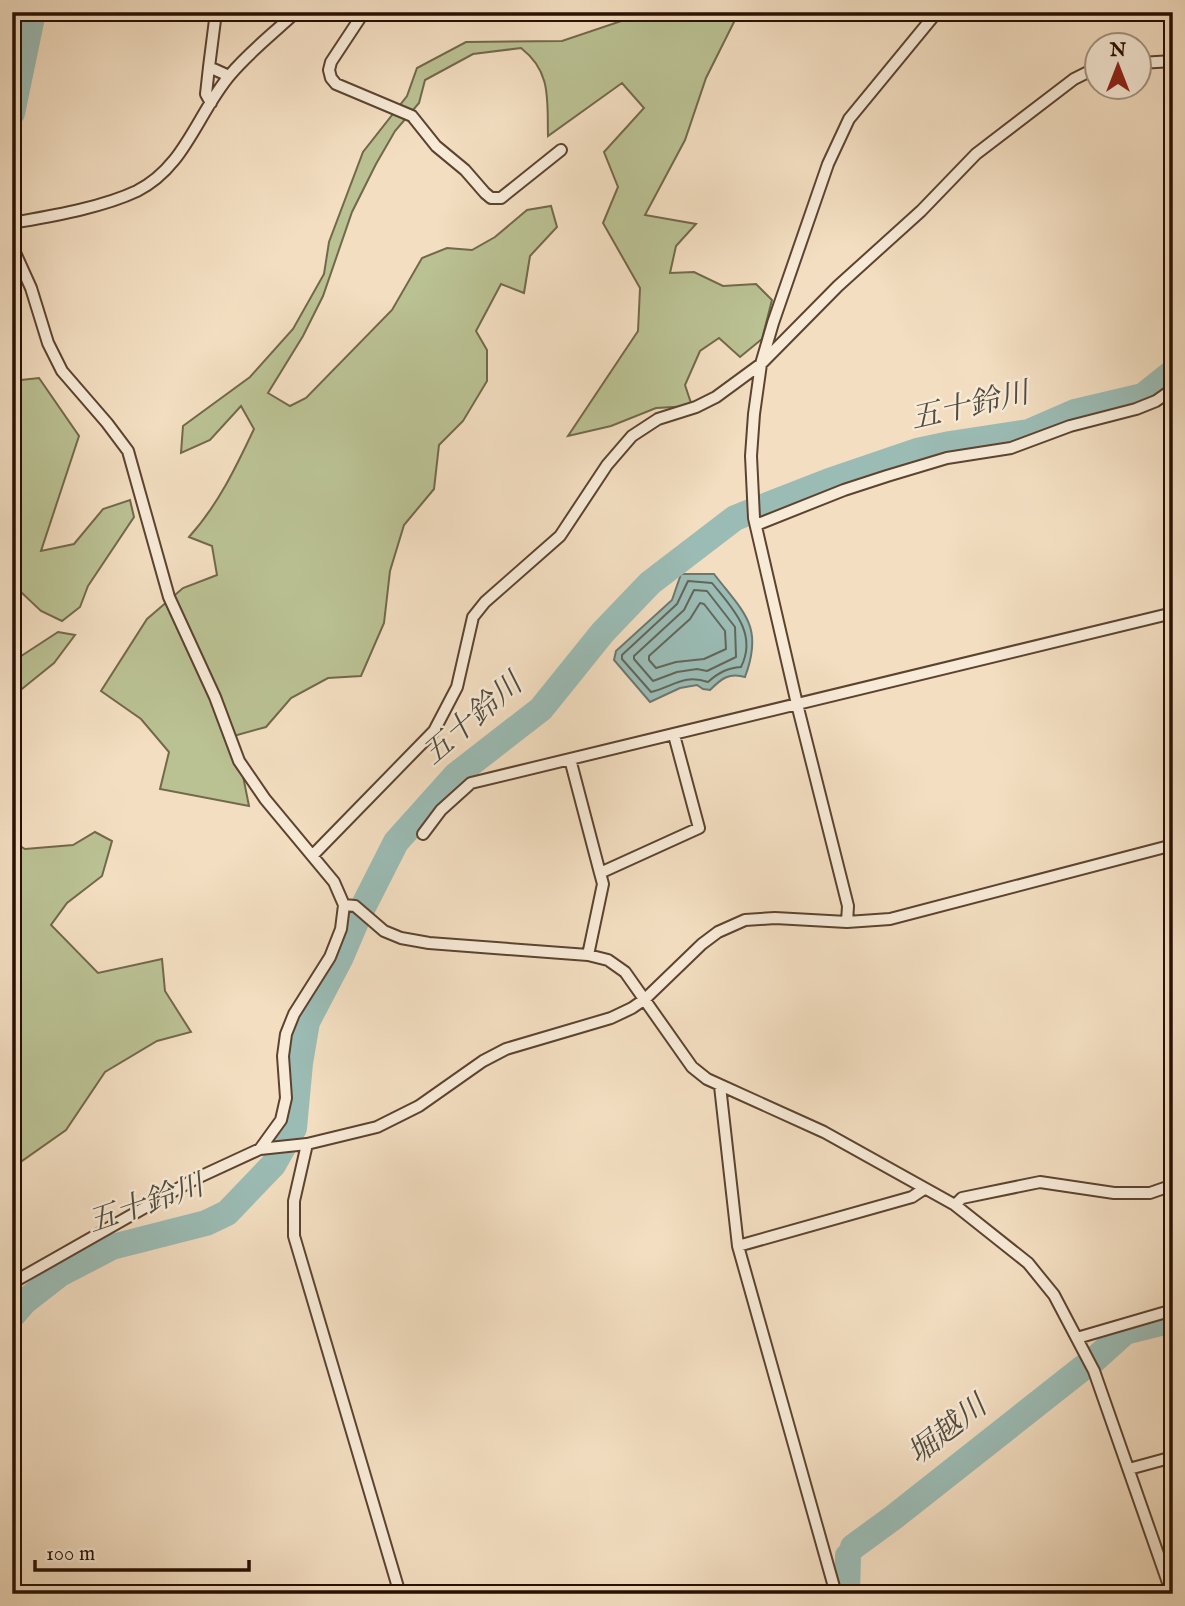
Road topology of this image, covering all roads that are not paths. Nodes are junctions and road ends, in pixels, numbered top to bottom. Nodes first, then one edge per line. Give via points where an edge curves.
1 (216, 12) edge
2 (296, 12) edge
3 (364, 12) edge
4 (937, 12) edge
5 (1173, 61) edge
6 (1154, 62) edge
7 (209, 67) junction
8 (1084, 74) edge
9 (229, 76) junction
10 (211, 103) junction
11 (561, 150) dead end
12 (12, 223) edge
13 (12, 246) edge
14 (761, 364) junction
15 (1173, 389) edge
16 (755, 521) junction
17 (1173, 613) edge
18 (797, 704) junction
19 (674, 735) junction
20 (570, 760) junction
21 (423, 834) dead end
22 (1173, 845) edge
23 (313, 855) junction
24 (600, 873) junction
25 (350, 906) junction
26 (847, 922) junction
27 (589, 955) junction
28 (645, 999) junction
29 (720, 1086) junction
30 (301, 1145) junction
31 (266, 1148) junction
32 (1173, 1185) edge
33 (924, 1189) junction
34 (955, 1205) junction
35 (738, 1246) junction
36 (12, 1283) edge
37 (1173, 1310) edge
38 (1077, 1338) junction
39 (1173, 1457) edge
40 (1129, 1469) junction
41 (400, 1594) edge
42 (836, 1594) edge
43 (1172, 1594) edge

1 - 7 street
2 - 9 street
3 - 11 street via 331,62 331,78 412,116 436,146 491,198 501,198
4 - 14 street via 849,119 828,164
5 - 6 street
7 - 9 street
7 - 10 street via 206,93
8 - 14 street via 976,154
9 - 10 street
10 - 12 street via 183,151 163,173 138,190 110,201
13 - 23 street via 62,372 128,451 169,597 239,761
14 - 16 street via 751,456
14 - 23 street via 716,397 658,419 632,436 560,536 473,617 457,687 433,731
15 - 16 street via 1136,409 1070,426 1012,448 947,458
16 - 18 street
17 - 18 street
18 - 19 street
18 - 26 street via 848,906
19 - 20 street
19 - 24 street via 699,828
20 - 21 street via 471,783
20 - 24 street
22 - 26 street via 890,919
23 - 25 street
24 - 27 street via 603,884
25 - 27 street via 401,938
25 - 31 street via 330,957 286,1034 286,1098 281,1120
26 - 28 street via 745,920 702,944
27 - 28 street via 608,960 625,972
28 - 29 street via 692,1067
28 - 30 street via 611,1018 506,1049 419,1106 377,1127
29 - 33 street via 824,1132
29 - 35 street
30 - 31 street
30 - 41 street via 295,1236
31 - 36 street via 195,1179
32 - 34 street via 1150,1193 1114,1193 1040,1182 962,1198
33 - 34 street
33 - 35 street via 912,1197
34 - 38 street via 1028,1263 1054,1295
35 - 42 street
37 - 38 street
38 - 40 street via 1094,1371
39 - 40 street
40 - 43 street

